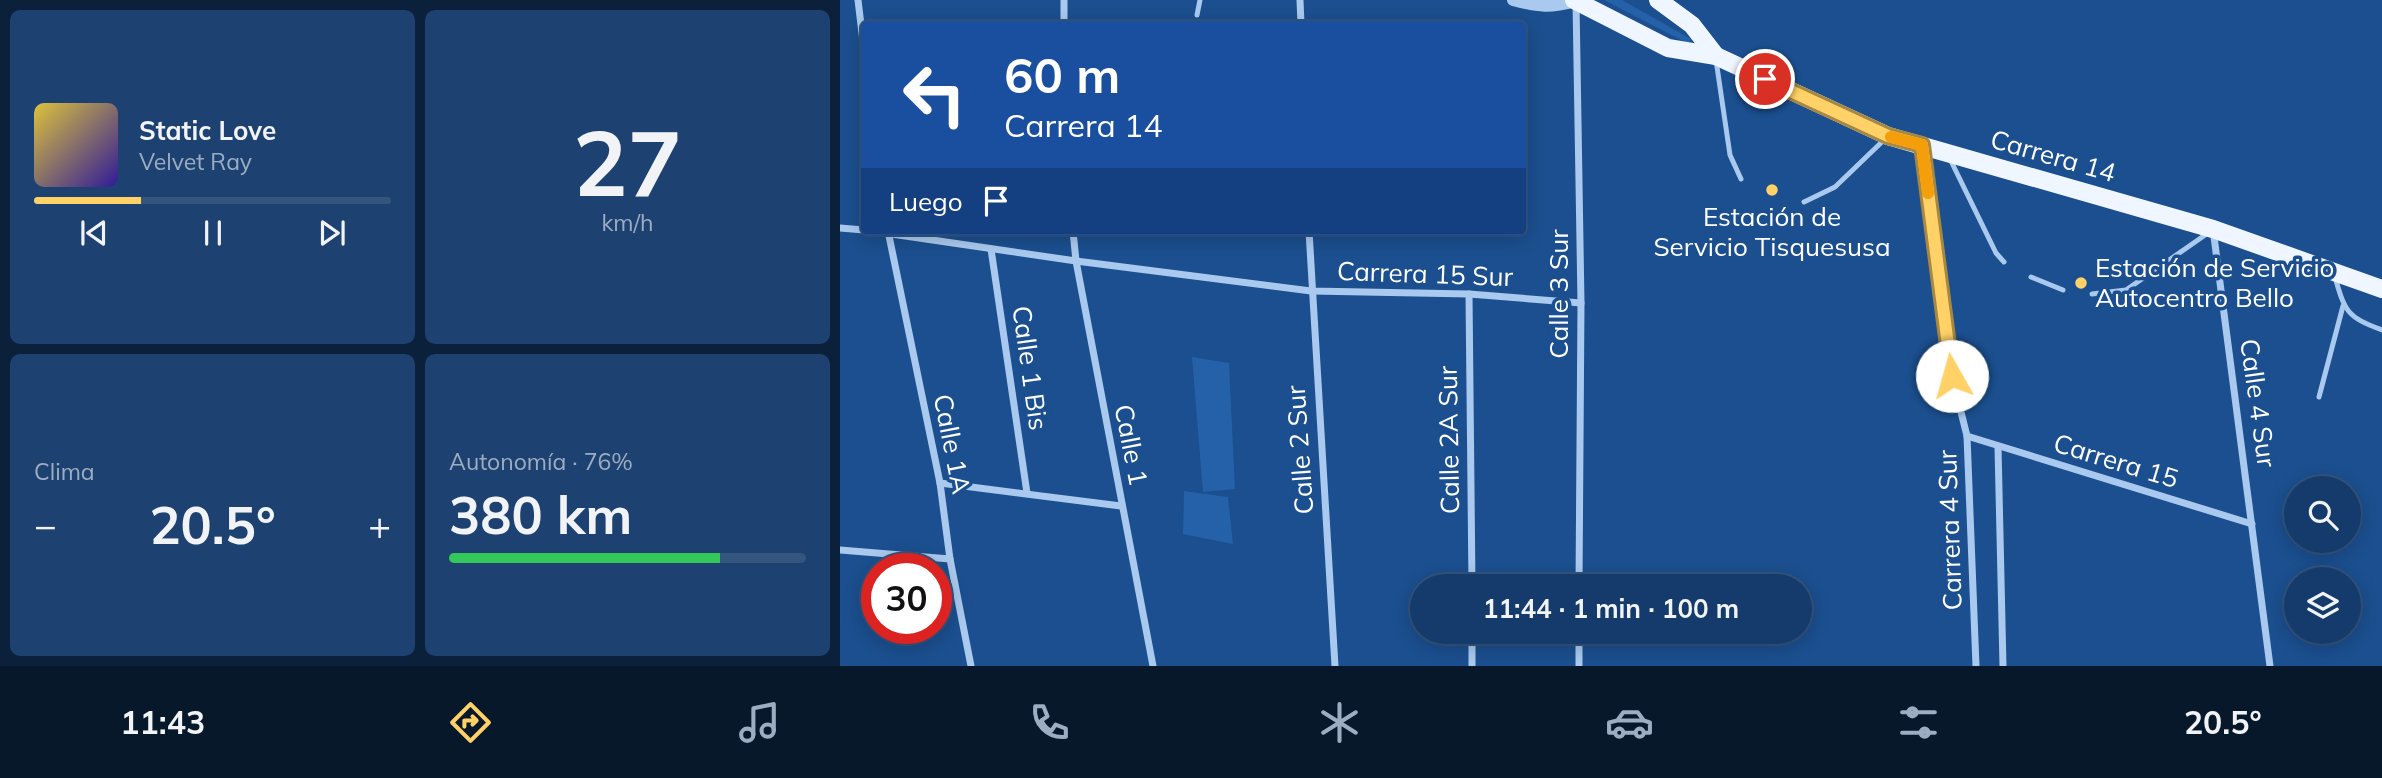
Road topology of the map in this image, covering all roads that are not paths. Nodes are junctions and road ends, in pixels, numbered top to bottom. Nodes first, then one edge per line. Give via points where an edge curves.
1 (858, 0) edge
2 (1064, 0) edge
3 (1200, 0) edge
4 (1300, 0) edge
5 (1513, 0) edge
6 (1658, 0) edge
7 (1575, 1) edge
8 (1197, 15) dead end
9 (1064, 21) edge
10 (1301, 21) edge
11 (861, 25) edge
12 (1716, 57) junction
13 (1888, 136) junction
14 (1922, 145) junction
15 (1947, 153) junction
16 (1741, 178) dead end
17 (1804, 202) dead end
18 (840, 228) edge
19 (2213, 229) junction
20 (861, 230) edge
21 (889, 235) edge
22 (906, 235) edge
23 (1073, 235) edge
24 (1309, 235) edge
25 (992, 249) junction
26 (1076, 261) junction
27 (2004, 262) dead end
28 (2333, 271) junction
29 (2031, 277) dead end
30 (2382, 289) edge
31 (2063, 290) dead end
32 (1311, 291) junction
33 (1469, 294) junction
34 (2092, 294) dead end
35 (1581, 303) junction
36 (2343, 306) junction
37 (2382, 330) edge
38 (2319, 397) dead end
39 (1967, 436) junction
40 (1998, 447) junction
41 (940, 483) junction
42 (1027, 493) junction
43 (1121, 506) junction
44 (2252, 524) junction
45 (840, 550) edge
46 (877, 553) edge
47 (949, 553) edge
48 (952, 569) edge
49 (1472, 574) edge
50 (1579, 574) edge
51 (1472, 644) edge
52 (1579, 644) edge
53 (1580, 665) edge
54 (971, 666) edge
55 (1153, 666) edge
56 (1335, 666) edge
57 (1472, 666) edge
58 (1976, 666) edge
59 (2003, 666) edge
60 (2270, 666) edge

1 - 11 street
2 - 9 street
3 - 8 lane
4 - 10 street
5 - 7 street via 1537,7
6 - 12 main road via 1692,25
7 - 12 main road via 1668,48
7 - 35 street, Calle 3 Sur
12 - 13 main road, Carrera 14
12 - 16 lane via 1730,155
13 - 14 main road, Carrera 14
13 - 17 lane via 1835,187
14 - 15 main road, Carrera 14
14 - 39 street, Carrera 4 Sur via 1952,376
15 - 19 main road, Carrera 14
15 - 27 lane
18 - 20 street
19 - 28 main road, Carrera 14
19 - 34 lane via 2126,290
19 - 44 street, Calle 4 Sur
21 - 41 street, Calle 1A
22 - 25 street
23 - 26 street, Calle 1
24 - 32 street, Calle 2 Sur
25 - 26 street
25 - 42 street, Calle 1 Bis
26 - 32 street
26 - 43 street, Calle 1
28 - 30 main road, Carrera 14
28 - 36 lane
29 - 31 lane
32 - 33 street, Carrera 15 Sur
32 - 56 street, Calle 2 Sur
33 - 35 street, Carrera 15 Sur
33 - 49 street, Calle 2A Sur
35 - 50 street, Calle 3 Sur
36 - 37 lane via 2358,321
36 - 38 lane
39 - 40 street, Carrera 15
39 - 58 street, Carrera 4 Sur
40 - 44 street, Carrera 15
40 - 59 street
41 - 42 street
41 - 47 street, Calle 1A
42 - 43 street
43 - 55 street, Calle 1
44 - 60 street, Calle 4 Sur
45 - 46 street
48 - 54 street, Calle 1A
51 - 57 street
52 - 53 street

